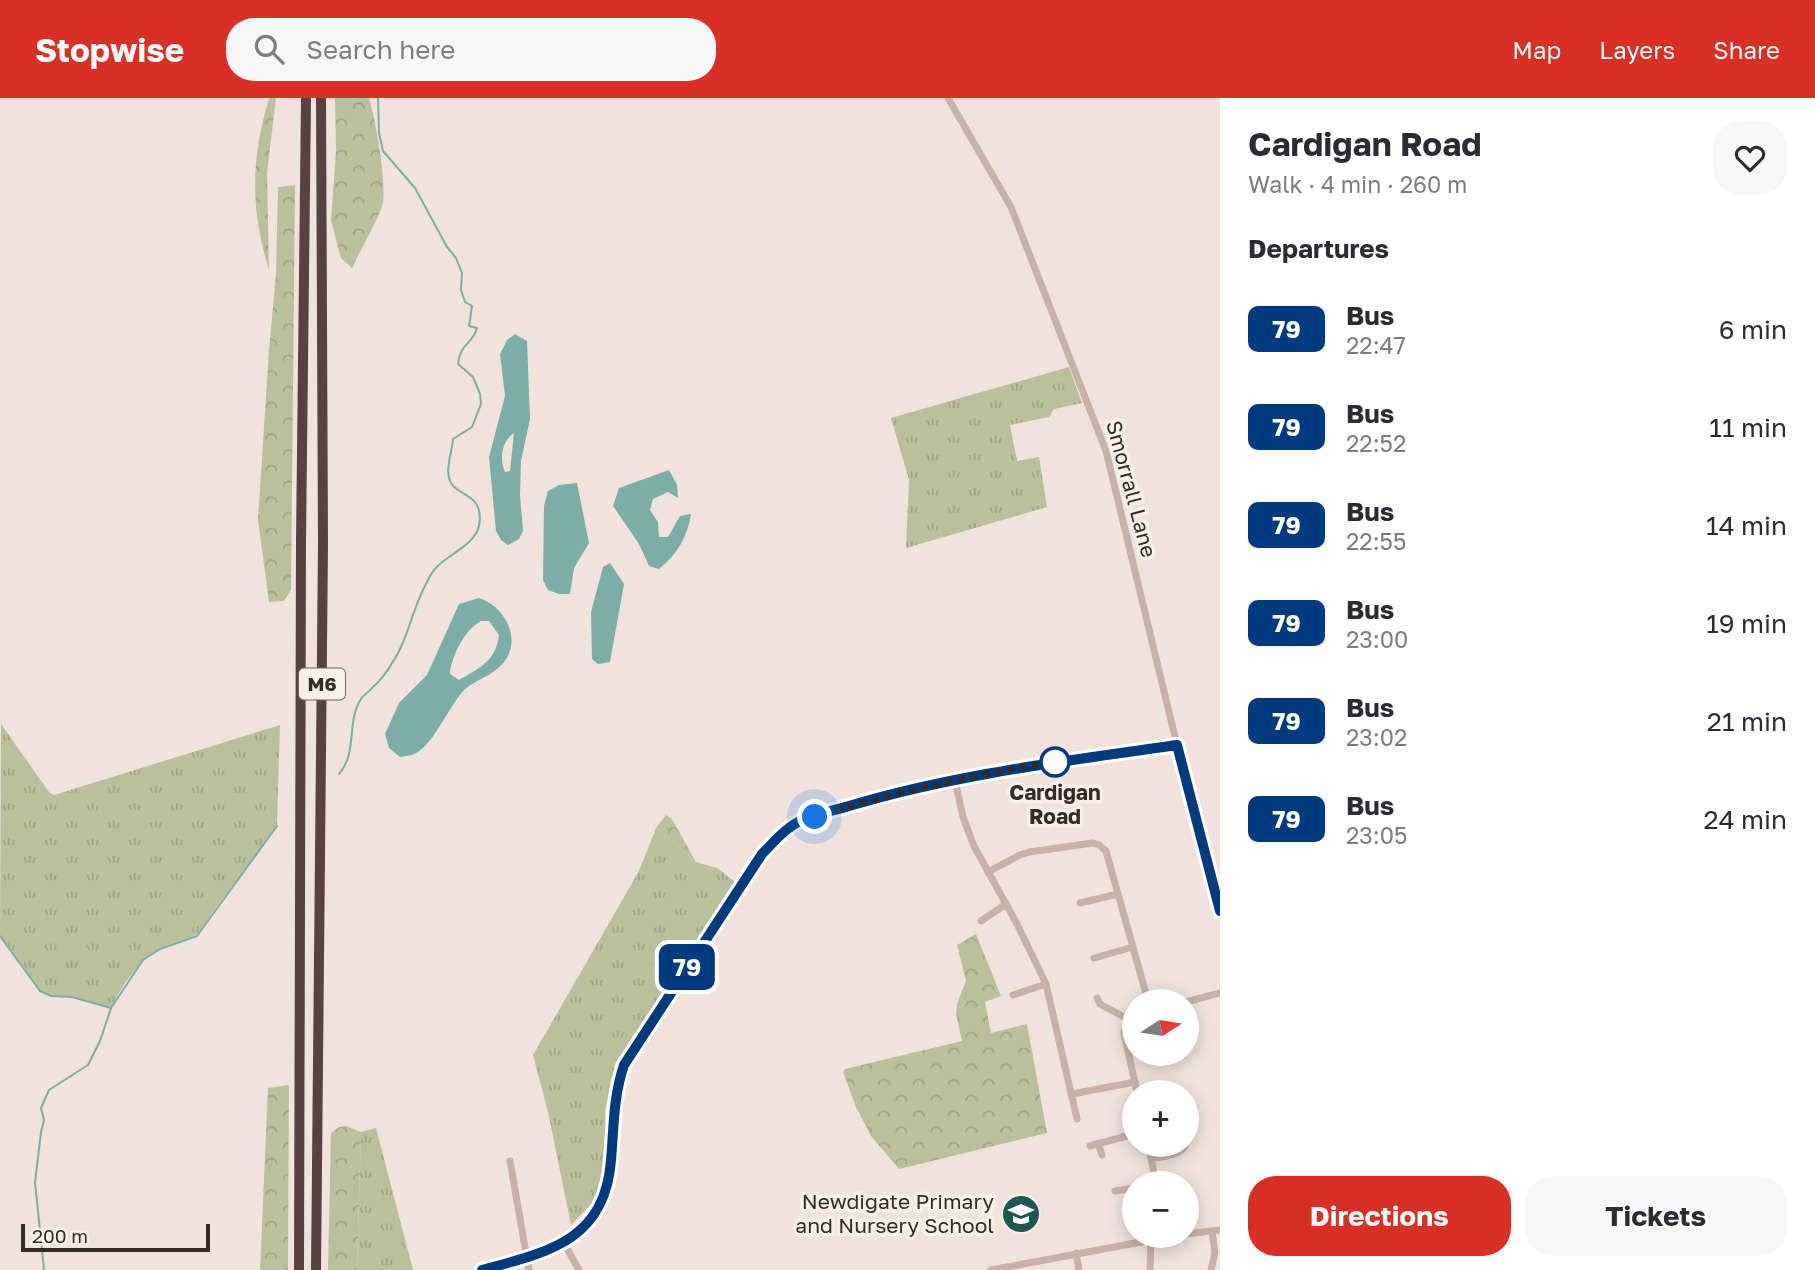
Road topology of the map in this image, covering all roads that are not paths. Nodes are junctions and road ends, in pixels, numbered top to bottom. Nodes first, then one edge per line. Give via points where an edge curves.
1 (306, 98) edge
2 (321, 98) edge
3 (948, 98) edge
4 (1177, 745) junction
5 (955, 780) junction
6 (988, 873) junction
7 (1118, 894) junction
8 (1080, 903) dead end
9 (1006, 904) junction
10 (1220, 911) edge
11 (981, 921) dead end
12 (1133, 947) junction
13 (1094, 958) dead end
14 (1046, 984) junction
15 (1145, 989) edge
16 (1220, 993) edge
17 (1012, 995) dead end
18 (1097, 998) dead end
19 (1199, 999) edge
20 (1122, 1014) edge
21 (1122, 1084) edge
22 (1072, 1094) junction
23 (1077, 1119) dead end
24 (1122, 1137) edge
25 (1102, 1154) dead end
26 (1159, 1157) edge
27 (1151, 1159) joint
28 (510, 1161) dead end
29 (1154, 1171) edge
30 (1122, 1190) edge
31 (1115, 1191) dead end
32 (1216, 1230) edge
33 (564, 1243) junction
34 (1122, 1244) edge
35 (1151, 1248) edge
36 (1076, 1253) junction
37 (528, 1258) junction
38 (299, 1270) edge
39 (316, 1270) edge
40 (482, 1270) edge
41 (529, 1270) edge
42 (579, 1270) edge
43 (991, 1270) edge
44 (1079, 1270) edge
45 (1150, 1270) edge
46 (1211, 1270) edge

1 - 38 highway, M6
2 - 39 highway, M6 via 323,558
3 - 4 street, Smorrall Lane via 1011,207 1106,451
4 - 5 street
4 - 10 street, Smorrall Lane
5 - 6 street via 962,817
5 - 33 street via 801,821 762,854 624,1065 616,1090 605,1195 586,1226
6 - 7 street via 1020,855 1093,843 1106,852
6 - 9 street
7 - 8 street
7 - 12 street
9 - 11 street
9 - 14 street
12 - 13 street
12 - 15 street
14 - 17 street
14 - 22 street
16 - 19 street
18 - 20 street
21 - 22 street
22 - 23 street
24 - 25 street via 1094,1144
26 - 27 street
27 - 29 street
28 - 37 street
30 - 31 street
32 - 46 street
33 - 37 street
33 - 42 street
34 - 36 street
35 - 45 street
36 - 43 street
36 - 44 street
37 - 40 street
37 - 41 street

